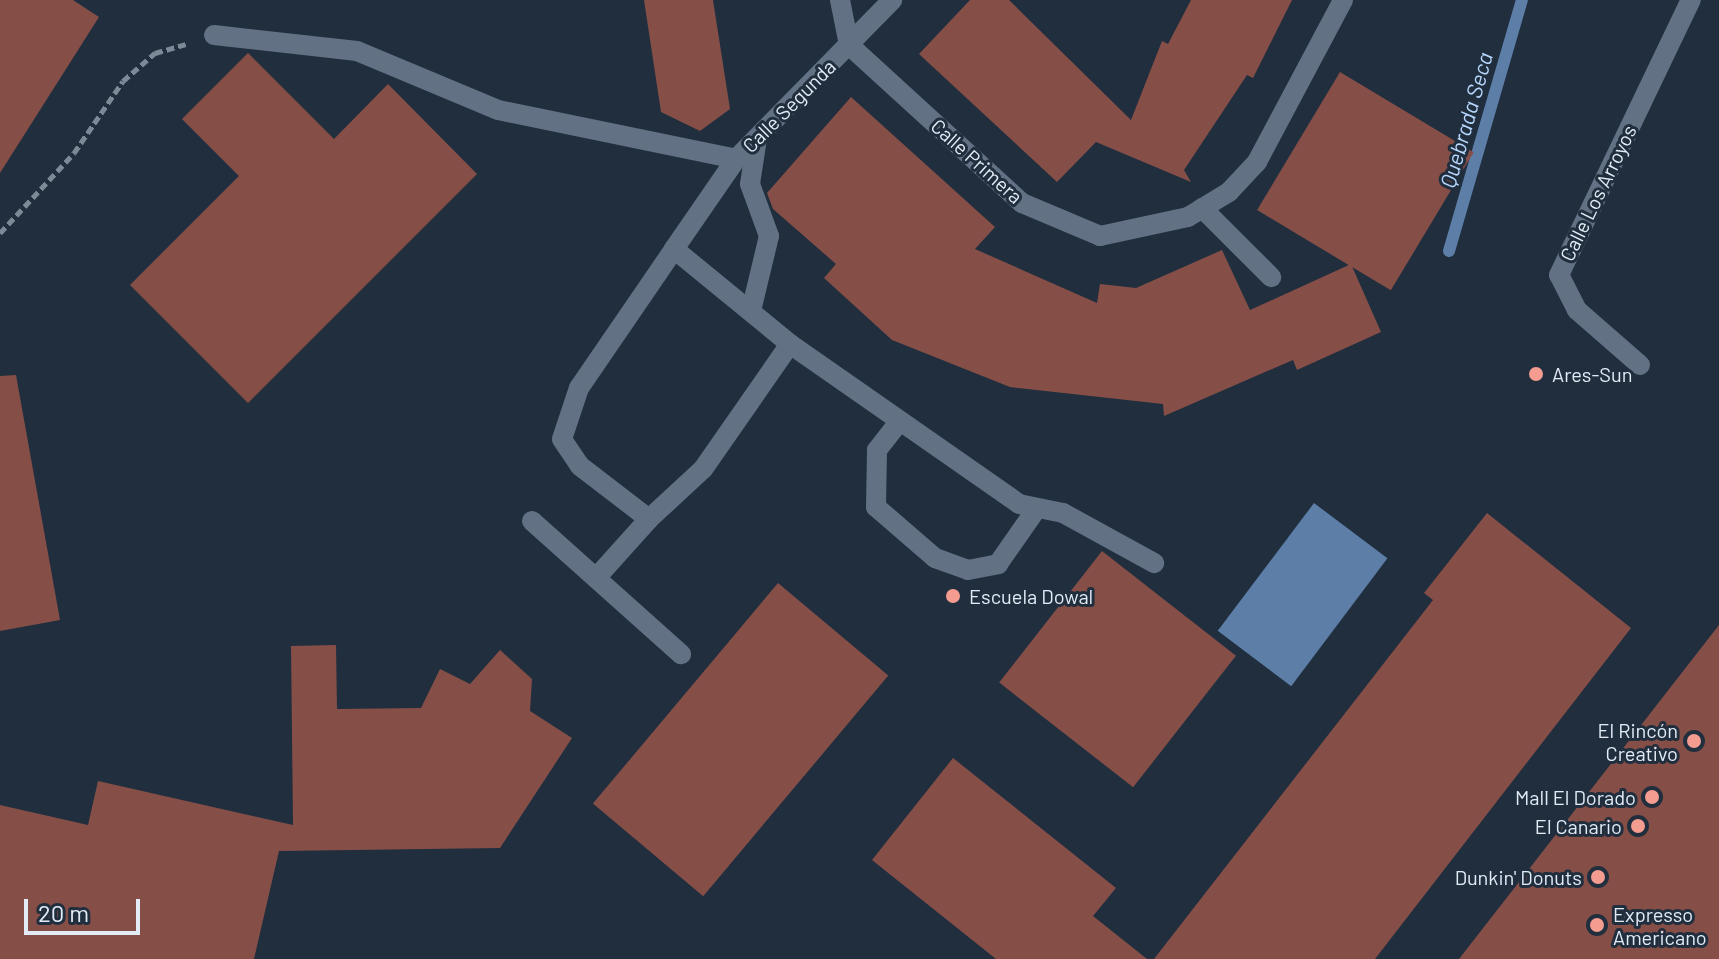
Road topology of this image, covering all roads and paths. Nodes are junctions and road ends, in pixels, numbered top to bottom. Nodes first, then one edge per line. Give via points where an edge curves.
1 (840, 0) edge
2 (892, 0) edge
3 (1343, 0) edge
4 (1691, 0) edge
5 (214, 35) joint
6 (849, 45) junction
7 (757, 138) junction
8 (736, 159) junction
9 (1202, 208) junction
10 (0, 233) edge
11 (674, 249) junction
12 (1271, 277) dead end
13 (751, 311) junction
14 (790, 344) junction
15 (1640, 365) dead end
16 (899, 422) junction
17 (1037, 508) junction
18 (649, 519) junction
19 (532, 521) dead end
20 (1154, 563) dead end
21 (596, 578) junction
22 (681, 654) dead end

1 - 6 street
2 - 6 street, Calle Segunda
3 - 9 street, Calle Primera via 1257,162
4 - 15 street, Calle Los Arroyos via 1559,275 1577,310
5 - 8 street via 357,51 498,110
5 - 10 path via 155,53 123,81 37,199
6 - 7 street, Calle Segunda
6 - 9 street, Calle Primera via 1022,203 1065,226 1100,236 1140,232
7 - 8 street, Calle Segunda
7 - 13 street via 750,184 769,236
8 - 11 street, Calle Segunda
9 - 12 street
11 - 13 street
11 - 18 street, Calle Segunda via 564,417 562,439 580,466
13 - 14 street
14 - 16 street
14 - 18 street via 703,469
16 - 17 street via 1019,504
16 - 17 street via 877,450 876,507 935,558 968,570 998,564
17 - 20 street via 1063,513
18 - 21 street
19 - 21 street
21 - 22 street

